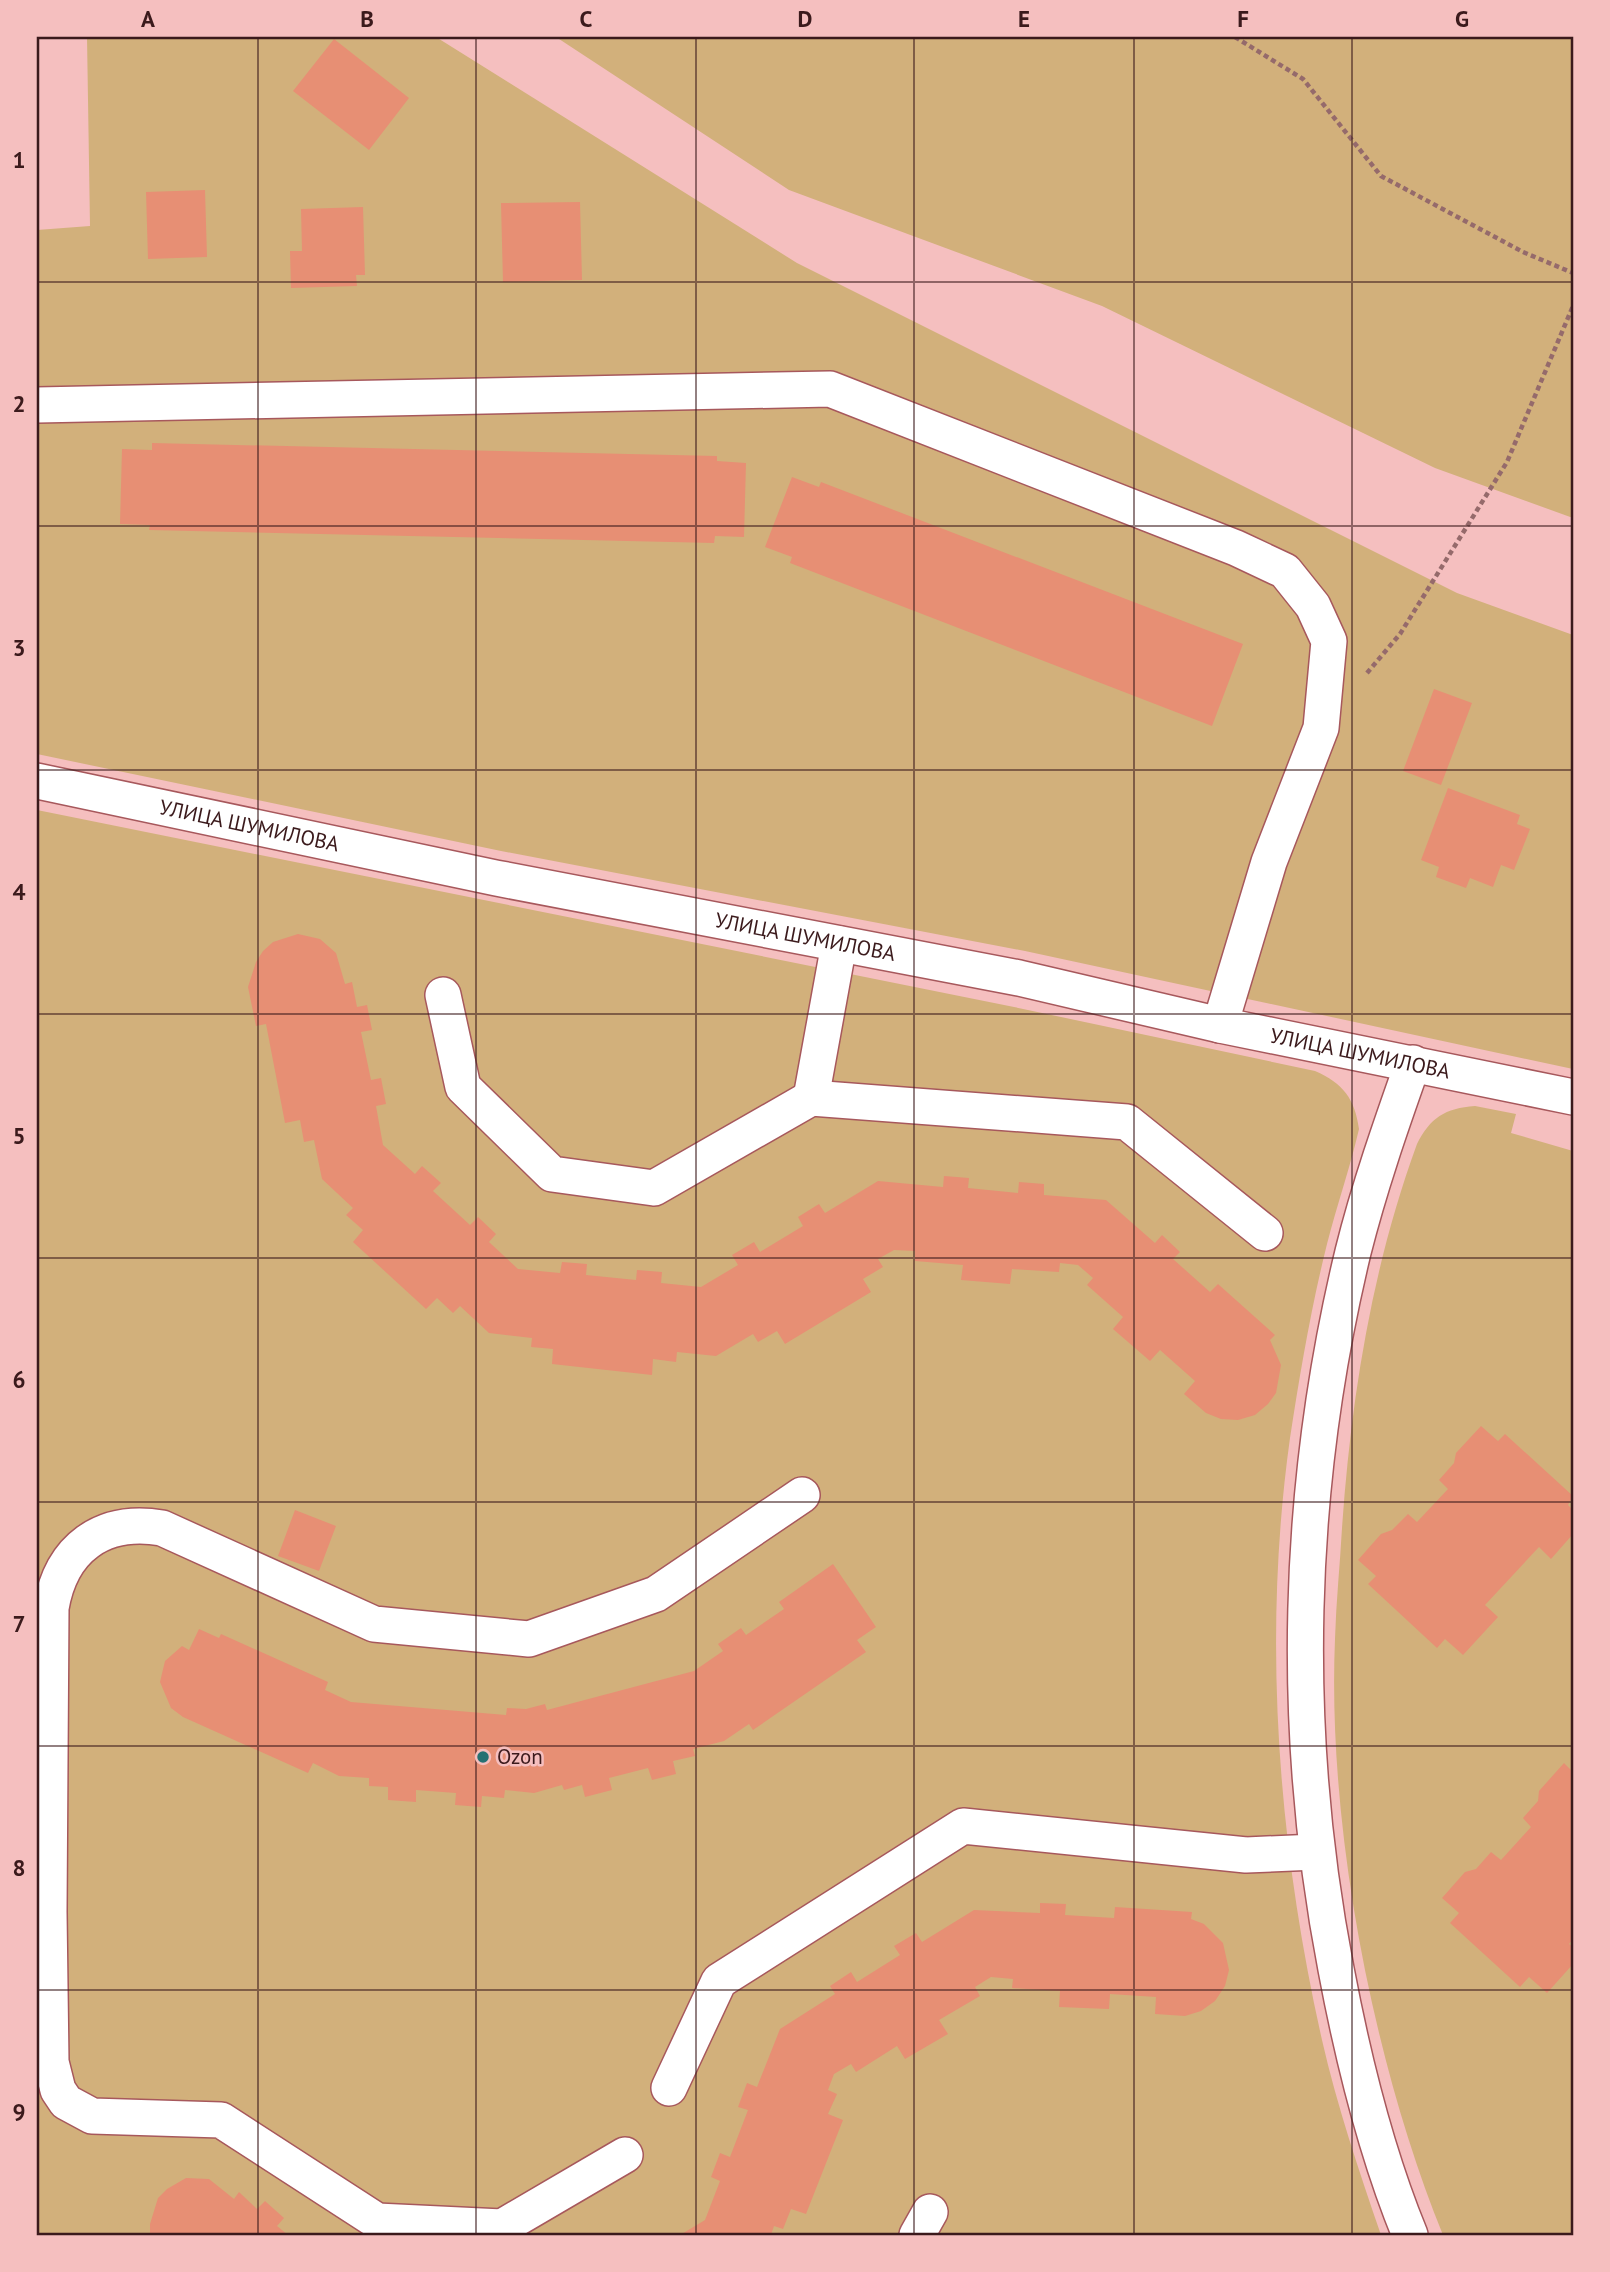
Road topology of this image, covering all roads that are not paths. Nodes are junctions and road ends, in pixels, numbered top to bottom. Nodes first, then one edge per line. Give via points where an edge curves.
1 (37, 405) edge
2 (37, 781) edge
3 (839, 944) junction
4 (443, 995) dead end
5 (1220, 1025) junction
6 (1412, 1063) junction
7 (1573, 1097) edge
8 (811, 1098) junction
9 (1265, 1233) dead end
10 (802, 1495) dead end
11 (1317, 1853) junction
12 (43, 1912) edge
13 (669, 2088) dead end
14 (625, 2155) dead end
15 (1410, 2235) edge

1 - 5 street via 830,389 1285,571 1313,606 1329,641 1321,728 1269,862
2 - 3 street, УЛИЦА ШУМИЛОВА via 496,878
3 - 5 street, УЛИЦА ШУМИЛОВА via 1019,978
3 - 8 street
4 - 8 street via 463,1087 552,1174 654,1188
5 - 6 street, УЛИЦА ШУМИЛОВА
6 - 7 street, УЛИЦА ШУМИЛОВА
6 - 11 street via 1353,1251 1317,1444 1304,1641 1306,1740
8 - 9 street via 1127,1122
10 - 12 street via 656,1594 529,1639 374,1624 162,1528 143,1524 104,1532 86,1542 67,1563 54,1589
11 - 13 street via 1246,1855 963,1826 719,1981
11 - 15 street via 1348,2035
12 - 14 street via 53,2077 58,2090 78,2111 107,2117 221,2120 377,2221 502,2227

